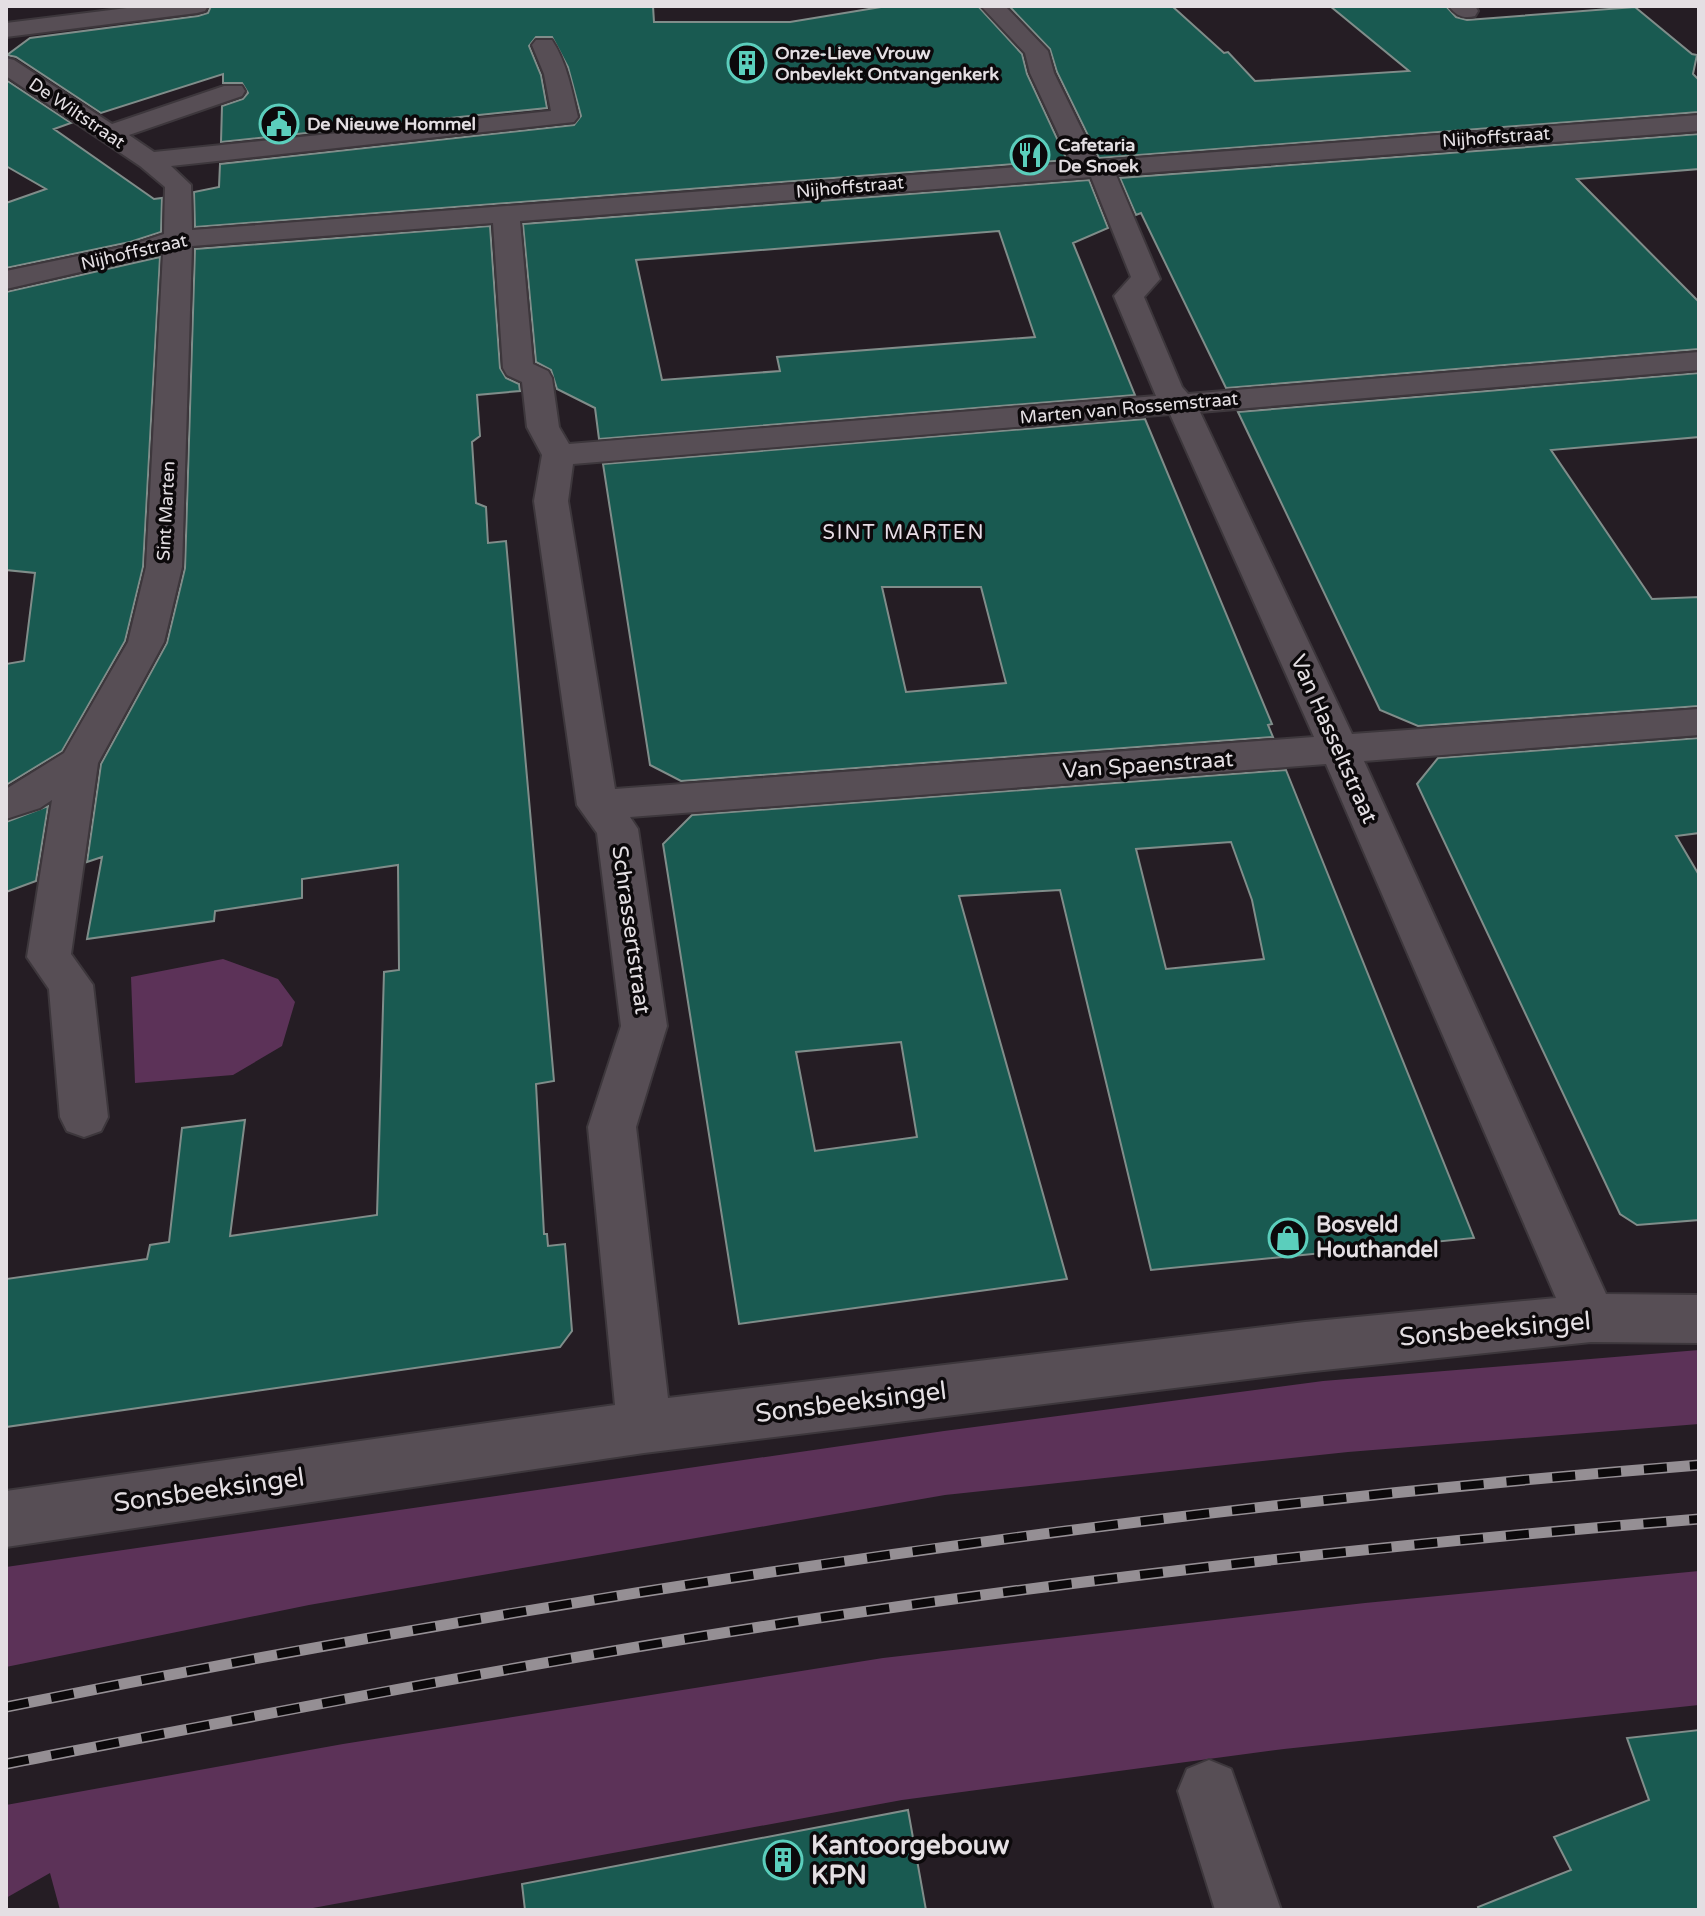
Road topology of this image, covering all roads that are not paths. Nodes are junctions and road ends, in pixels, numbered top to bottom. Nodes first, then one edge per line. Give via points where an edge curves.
1 (197, 6) edge
2 (968, 6) edge
3 (992, 6) edge
4 (6, 30) edge
5 (544, 45) dead end
6 (6, 65) edge
7 (1042, 73) junction
8 (233, 91) dead end
9 (1699, 123) edge
10 (109, 134) junction
11 (149, 160) junction
12 (1094, 168) junction
13 (506, 215) junction
14 (178, 239) junction
15 (6, 280) edge
16 (1699, 361) edge
17 (1181, 404) junction
18 (558, 455) junction
19 (1699, 722) edge
20 (1340, 751) junction
21 (78, 763) junction
22 (6, 804) edge
23 (597, 805) junction
24 (84, 1117) dead end
25 (1591, 1318) junction
26 (1699, 1319) edge
27 (644, 1427) junction
28 (6, 1519) edge
29 (1209, 1791) dead end
30 (1248, 1910) edge

1 - 4 street
2 - 7 street via 1018,59
3 - 7 street via 1036,51
5 - 11 street, De Wiltstraat via 565,117
6 - 10 street, De Wiltstraat
7 - 12 street
8 - 10 street
9 - 12 street, Nijhoffstraat
10 - 11 street, De Wiltstraat
11 - 14 street, De Wiltstraat via 178,185
12 - 13 street, Nijhoffstraat
12 - 17 street, Van Hasseltstraat via 1146,279 1129,296 1168,391
13 - 14 street, Nijhoffstraat
13 - 18 street via 518,368 537,378 543,427
14 - 15 street, Nijhoffstraat
14 - 21 street, Sint Marten via 164,567 146,642
16 - 17 street, Marten van Rossemstraat
17 - 18 street, Marten van Rossemstraat
17 - 20 street, Van Hasseltstraat
18 - 23 street, Schrassertstraat via 551,501
19 - 20 street, Van Spaenstraat
20 - 23 street, Van Spaenstraat
20 - 25 street, Van Hasseltstraat
21 - 22 street, Sint Marten via 26,798
21 - 24 street, Sint Marten via 49,957 71,985
23 - 27 street, Schrassertstraat via 617,829 644,1026 612,1127
25 - 26 street, Sonsbeeksingel
25 - 27 street, Sonsbeeksingel
27 - 28 street, Sonsbeeksingel
29 - 30 street

